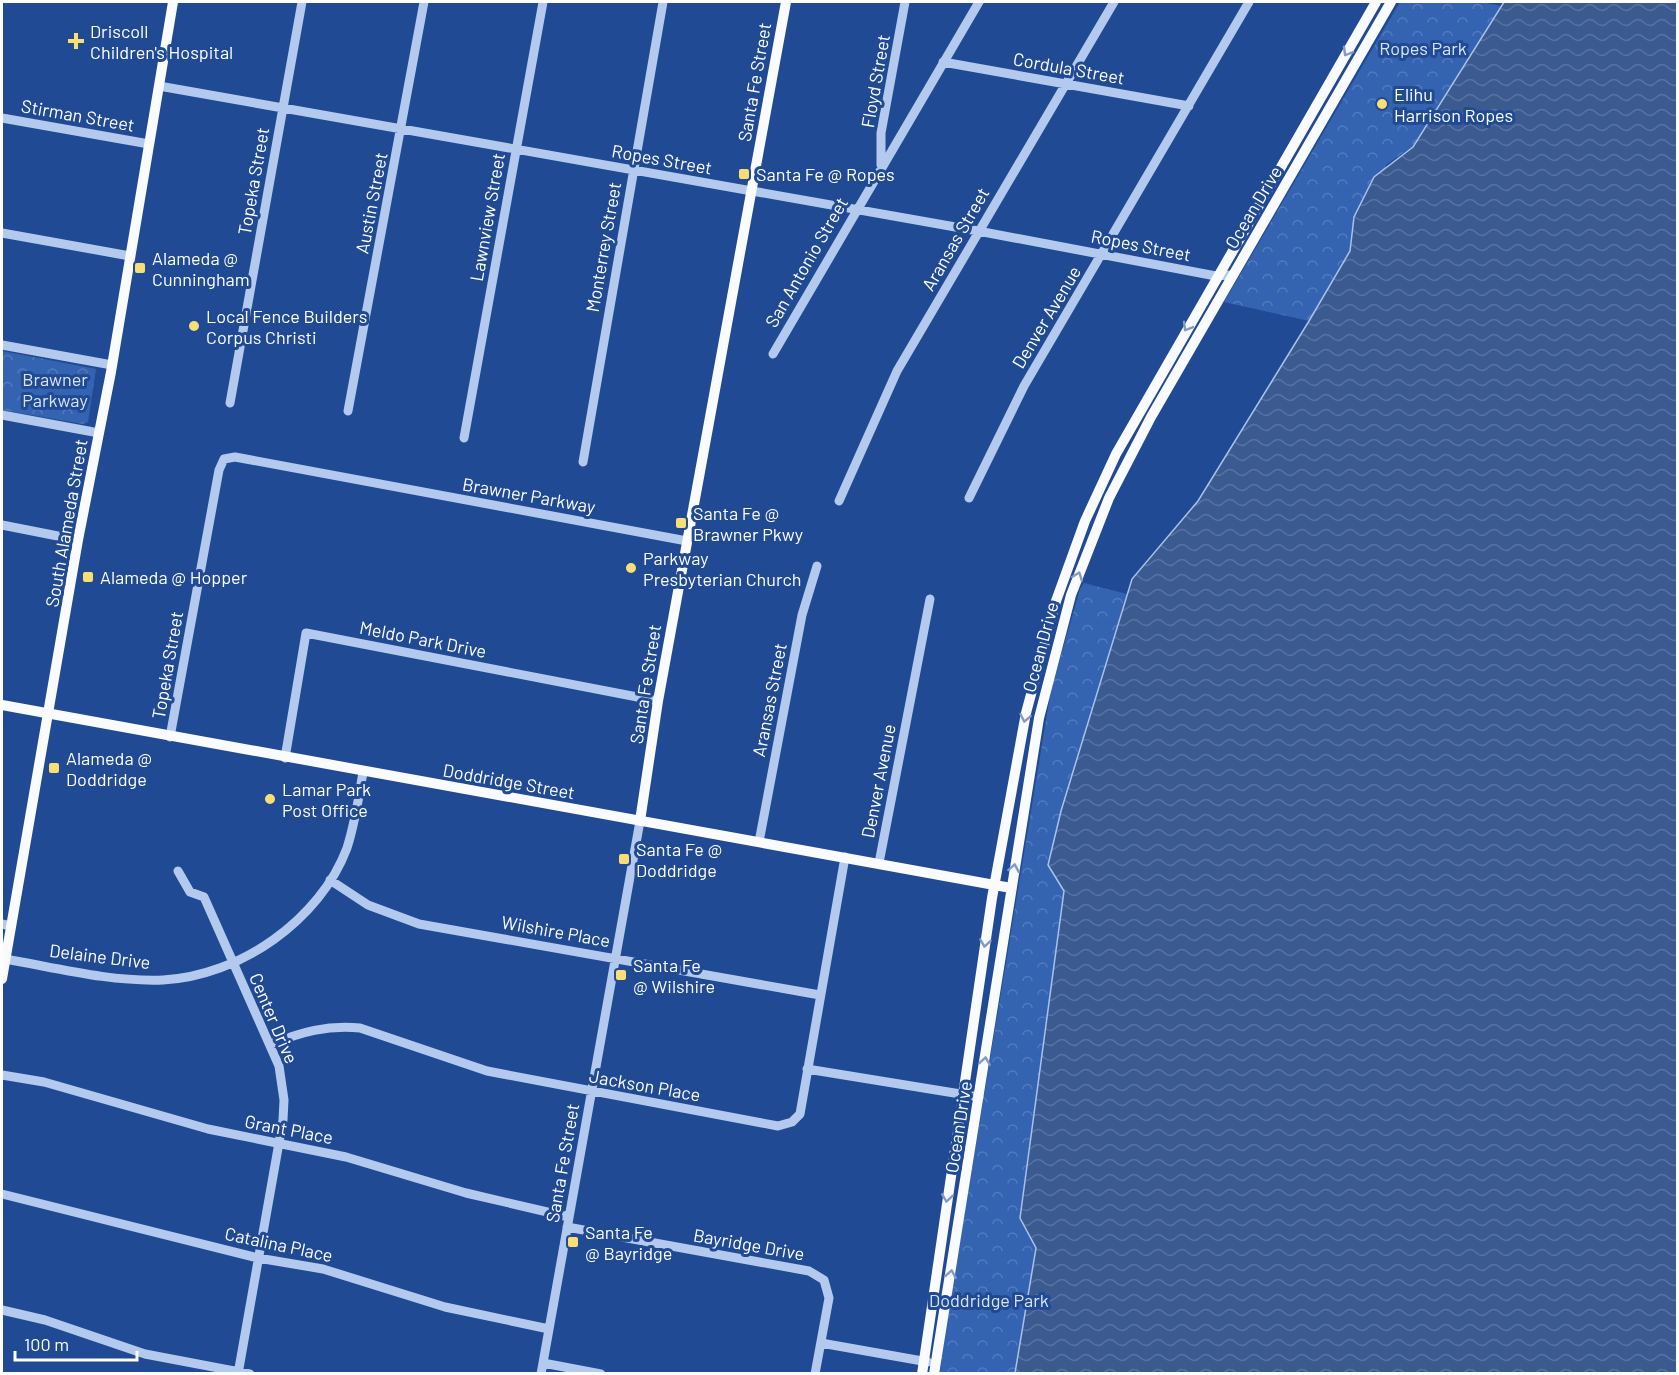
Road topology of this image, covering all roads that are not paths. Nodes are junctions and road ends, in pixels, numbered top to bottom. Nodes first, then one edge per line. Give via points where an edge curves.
1 (173, 2) edge
2 (302, 2) edge
3 (424, 2) edge
4 (543, 2) edge
5 (663, 2) edge
6 (786, 2) edge
7 (905, 2) edge
8 (979, 2) edge
9 (1114, 2) edge
10 (1249, 2) edge
11 (1376, 2) edge
12 (1390, 2) edge
13 (1359, 31) junction
14 (1370, 38) junction
15 (943, 62) junction
16 (1064, 85) junction
17 (159, 86) junction
18 (1189, 106) junction
19 (283, 107) junction
20 (2, 118) edge
21 (1305, 123) junction
22 (402, 127) junction
23 (1317, 130) junction
24 (149, 144) junction
25 (516, 150) junction
26 (881, 167) junction
27 (633, 171) junction
28 (752, 190) junction
29 (856, 210) junction
30 (978, 231) junction
31 (2, 233) edge
32 (1102, 255) junction
33 (130, 256) junction
34 (1231, 275) junction
35 (1216, 276) junction
36 (2, 345) edge
37 (773, 354) dead end
38 (112, 365) junction
39 (1162, 372) junction
40 (1173, 376) junction
41 (230, 403) dead end
42 (348, 411) dead end
43 (1140, 411) junction
44 (2, 416) edge
45 (1151, 417) junction
46 (99, 433) junction
47 (464, 438) dead end
48 (1116, 454) junction
49 (224, 459) joint
50 (1128, 460) junction
51 (583, 462) dead end
52 (1097, 494) junction
53 (969, 498) dead end
54 (1109, 498) junction
55 (839, 501) dead end
56 (2, 525) edge
57 (78, 540) junction
58 (687, 541) junction
59 (817, 566) dead end
60 (930, 599) dead end
61 (1044, 642) junction
62 (1057, 645) junction
63 (658, 701) junction
64 (2, 705) edge
65 (50, 715) junction
66 (170, 737) junction
67 (285, 758) junction
68 (363, 772) junction
69 (640, 821) junction
70 (759, 842) junction
71 (845, 857) junction
72 (879, 863) junction
73 (178, 871) dead end
74 (330, 880) junction
75 (994, 885) junction
76 (1011, 888) junction
77 (6, 925) edge
78 (614, 958) junction
79 (5, 959) junction
80 (232, 962) junction
81 (2, 979) edge
82 (820, 995) junction
83 (271, 1044) junction
84 (807, 1069) junction
85 (2, 1075) edge
86 (591, 1092) junction
87 (962, 1094) junction
88 (979, 1097) junction
89 (277, 1144) junction
90 (952, 1169) junction
91 (967, 1171) junction
92 (2, 1194) edge
93 (569, 1217) junction
94 (567, 1227) junction
95 (942, 1233) junction
96 (958, 1235) junction
97 (258, 1257) junction
98 (2, 1310) edge
99 (549, 1329) junction
100 (822, 1343) junction
101 (924, 1362) junction
102 (543, 1363) junction
103 (935, 1369) edge
104 (238, 1372) edge
105 (250, 1374) edge
106 (541, 1374) edge
107 (601, 1374) edge
108 (815, 1374) edge
109 (922, 1374) edge

1 - 17 main road, South Alameda Street
2 - 19 street, Topeka Street
3 - 22 street, Austin Street
4 - 25 street, Lawnview Street
5 - 27 street, Monterrey Street
6 - 28 main road, Santa Fe Street
7 - 26 street, Floyd Street via 882,133
8 - 15 street, San Antonio Street
9 - 16 street, Aransas Street
10 - 18 street, Denver Avenue
11 - 13 main road, Ocean Drive
12 - 14 main road, Ocean Drive
13 - 14 main road
13 -> 21 main road, Ocean Drive
14 - 23 main road, Ocean Drive
15 - 16 street, Cordula Street
15 - 26 street, San Antonio Street
16 - 18 street, Cordula Street
16 - 30 street, Aransas Street
17 - 19 street, Ropes Street
17 - 24 main road, South Alameda Street
18 - 32 street, Denver Avenue
19 - 22 street, Ropes Street
19 - 41 street, Topeka Street
20 - 24 street, Stirman Street
21 - 23 main road
21 - 35 main road, Ocean Drive
22 - 25 street, Ropes Street
22 - 42 street, Austin Street
23 - 34 main road, Ocean Drive
24 - 33 main road, South Alameda Street
25 - 27 street, Ropes Street
25 - 47 street, Lawnview Street
26 - 29 street, San Antonio Street
27 - 28 street, Ropes Street
27 - 51 street, Monterrey Street
28 - 29 street, Ropes Street
28 - 58 main road, Santa Fe Street
29 - 30 street, Ropes Street
29 - 37 street, San Antonio Street
30 - 32 street, Ropes Street
30 - 55 street, Aransas Street via 897,371
31 - 33 street
32 - 35 street, Ropes Street
32 - 53 street, Denver Avenue via 1024,386
33 - 38 main road, South Alameda Street
34 - 35 street, Ropes Street
34 - 40 main road, Ocean Drive
35 -> 39 main road, Ocean Drive
36 - 38 street
38 - 46 main road, South Alameda Street
39 - 40 main road
39 - 43 main road, Ocean Drive
40 - 45 main road, Ocean Drive
43 - 45 main road
43 - 48 main road, Ocean Drive
44 - 46 street
45 - 50 main road, Ocean Drive
46 - 57 main road, South Alameda Street
48 - 50 main road
48 - 52 main road, Ocean Drive
49 - 58 street, Brawner Parkway via 235,457
49 - 66 street, Topeka Street
50 - 54 main road, Ocean Drive
52 - 54 main road
52 - 61 main road, Ocean Drive
62 -> 54 main road, Ocean Drive via 1071,595
56 - 57 street
57 - 65 main road, South Alameda Street
58 - 63 main road, Santa Fe Street
59 - 70 street, Aransas Street via 802,615
60 - 72 street, Denver Avenue
61 - 62 main road
61 -> 75 main road, Ocean Drive via 1026,713
76 -> 62 main road, Ocean Drive via 1039,718
63 - 67 street, Meldo Park Drive via 306,633
63 - 69 main road, Santa Fe Street
64 - 65 main road, Doddridge Street
65 - 66 main road, Doddridge Street
65 - 77 main road, South Alameda Street
66 - 67 main road, Doddridge Street
67 - 68 main road, Doddridge Street
68 - 69 main road, Doddridge Street
68 - 74 street, Delaine Drive via 346,849
69 - 70 main road, Doddridge Street
69 - 78 street, Santa Fe Street
70 - 71 main road, Doddridge Street
71 - 72 main road, Doddridge Street
71 - 82 street, Denver Avenue
72 - 75 main road, Doddridge Street
73 - 80 street, Center Drive via 190,892 204,897
74 - 78 street, Wilshire Place via 368,905 419,924
74 - 80 street, Delaine Drive via 290,927
75 - 76 main road, Doddridge Street
75 -> 87 main road, Ocean Drive
88 -> 76 main road, Ocean Drive
77 - 79 main road, South Alameda Street
78 - 82 street, Wilshire Place
78 - 86 street, Santa Fe Street
79 - 80 street, Delaine Drive via 121,979 165,980 196,975
79 - 81 main road, South Alameda Street
80 - 83 street, Center Drive
82 - 84 street, Denver Avenue
83 - 86 street, Jackson Place via 308,1029 360,1028 487,1071
83 - 89 street, Center Drive via 284,1100
84 - 86 street, Jackson Place via 800,1114 792,1122 778,1126
84 - 87 street
85 - 89 street, Grant Place via 44,1082 208,1130
86 - 93 street, Santa Fe Street
87 - 88 street
87 - 90 main road, Ocean Drive
88 - 91 main road, Ocean Drive
89 - 93 street, Grant Place via 346,1157 466,1193
89 - 97 street, Center Drive
90 - 91 main road
90 -> 95 main road, Ocean Drive
91 - 96 main road, Ocean Drive
92 - 97 street, Catalina Place
93 - 94 street, Santa Fe Street
94 - 99 street, Santa Fe Street
94 - 100 street, Bayridge Drive via 808,1271 824,1280 829,1298
95 - 96 main road
95 - 101 main road, Ocean Drive
103 -> 96 main road, Ocean Drive
97 - 99 street, Catalina Place via 323,1269 445,1307
97 - 104 street, Center Drive
98 - 104 street via 45,1320 145,1354
99 - 102 street, Santa Fe Street
100 - 101 street
100 - 108 street, Bayridge Drive
101 - 103 street
101 - 109 main road, Ocean Drive
102 - 106 street, Santa Fe Street
102 - 107 street
104 - 105 street

